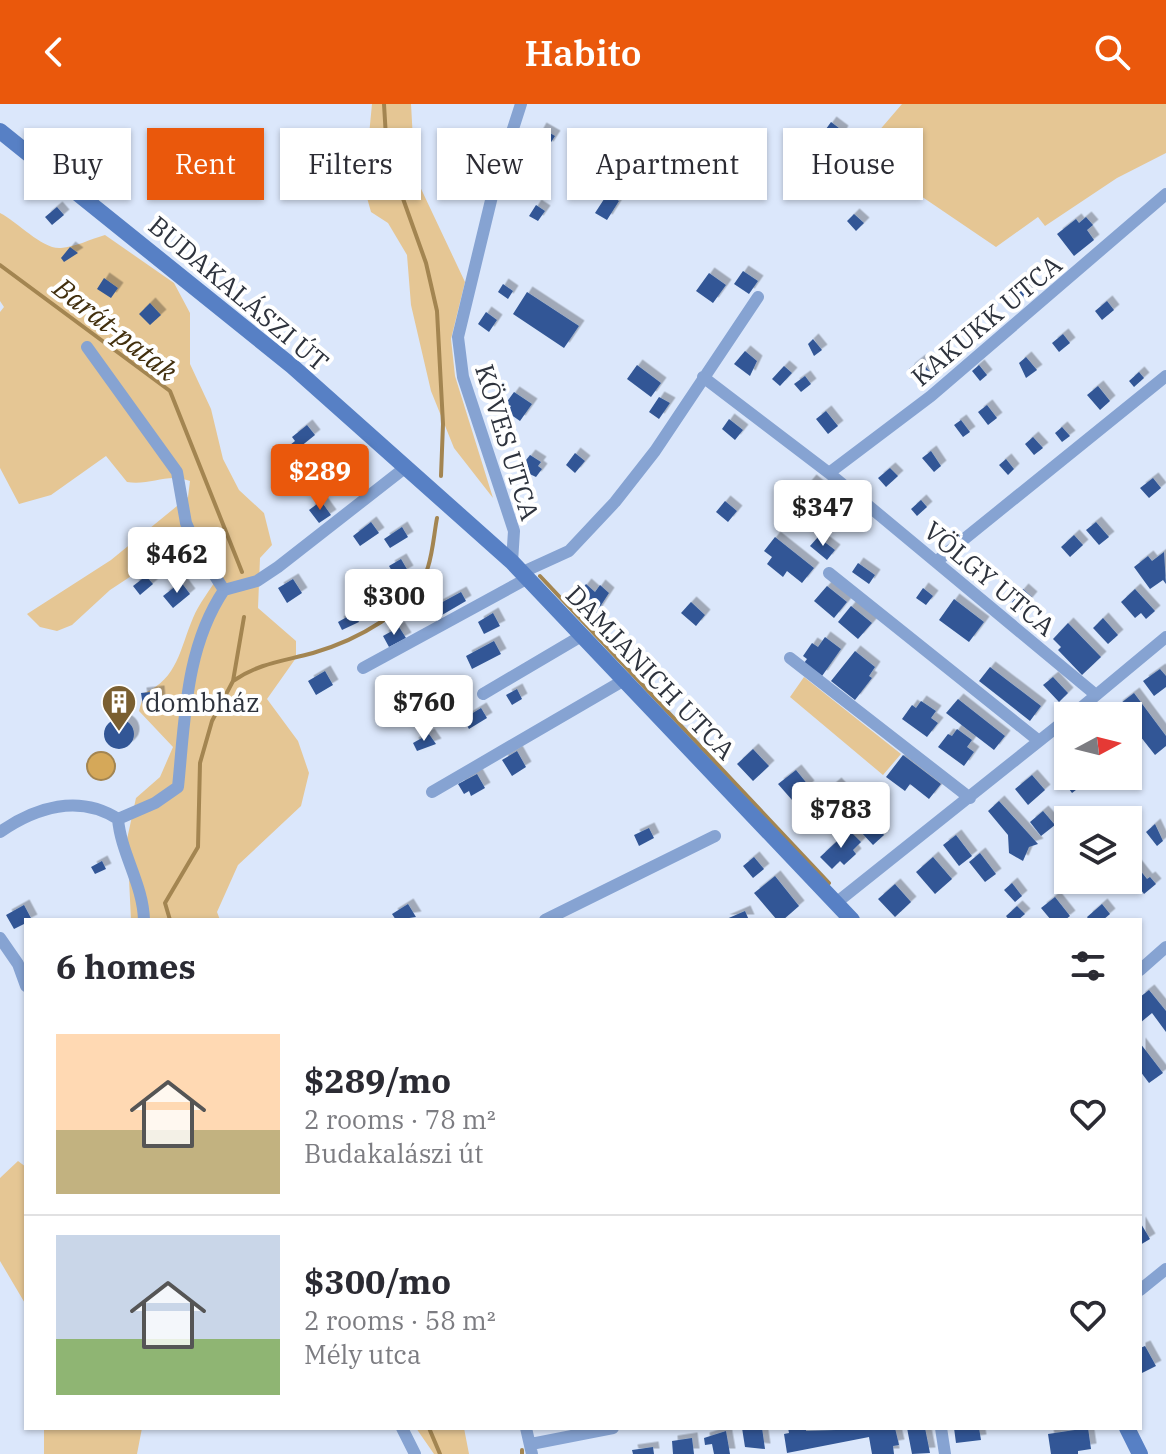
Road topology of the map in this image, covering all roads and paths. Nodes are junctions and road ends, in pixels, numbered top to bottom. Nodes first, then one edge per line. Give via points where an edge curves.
1 (521, 104) edge
2 (0, 131) edge
3 (1166, 194) edge
4 (758, 297) dead end
5 (87, 347) dead end
6 (1166, 376) edge
7 (703, 377) junction
8 (406, 467) junction
9 (829, 473) junction
10 (937, 561) junction
11 (521, 571) junction
12 (829, 573) dead end
13 (224, 590) junction
14 (583, 635) junction
15 (1166, 637) edge
16 (790, 658) dead end
17 (363, 668) dead end
18 (626, 679) junction
19 (483, 694) dead end
20 (1096, 695) junction
21 (1087, 702) edge
22 (1054, 729) edge
23 (1039, 741) junction
24 (432, 792) dead end
25 (970, 798) junction
26 (118, 819) junction
27 (0, 832) edge
28 (715, 836) dead end
29 (843, 914) edge
30 (144, 918) edge
31 (549, 918) edge
32 (0, 938) edge
33 (1166, 947) edge
34 (1142, 968) edge
35 (24, 980) edge
36 (1166, 1269) edge
37 (1142, 1288) edge
38 (403, 1430) edge
39 (605, 1430) edge
40 (941, 1430) edge
41 (1128, 1430) edge
42 (532, 1449) edge
43 (415, 1454) edge
44 (945, 1454) edge
45 (1140, 1454) edge

1 - 11 street, KÖVES UTCA via 494,188 458,337 463,377 514,531
2 - 8 main road, BUDAKALÁSZI ÚT via 189,280
3 - 9 street, KAKUKK UTCA via 931,396
4 - 7 street
5 - 13 street via 177,472 186,523
6 - 10 street
7 - 9 street, VÖLGY UTCA
7 - 11 street via 615,502 569,551
8 - 11 main road, DAMJANICH UTCA
8 - 13 street via 278,567 257,581
9 - 10 street, VÖLGY UTCA
10 - 20 street, VÖLGY UTCA
11 - 14 main road, DAMJANICH UTCA
11 - 17 street
12 - 23 street
13 - 26 street via 209,612 193,662 178,787
14 - 18 main road, DAMJANICH UTCA
14 - 19 street
15 - 20 street
16 - 25 street
18 - 24 street
18 - 29 main road, DAMJANICH UTCA
20 - 21 street
22 - 23 street
23 - 25 street
25 - 29 street
26 - 27 street via 105,810 66,805 41,809
26 - 30 street
28 - 31 street
32 - 35 street
33 - 34 street
36 - 37 street
38 - 43 street
39 - 42 street
40 - 44 street
41 - 45 main road

